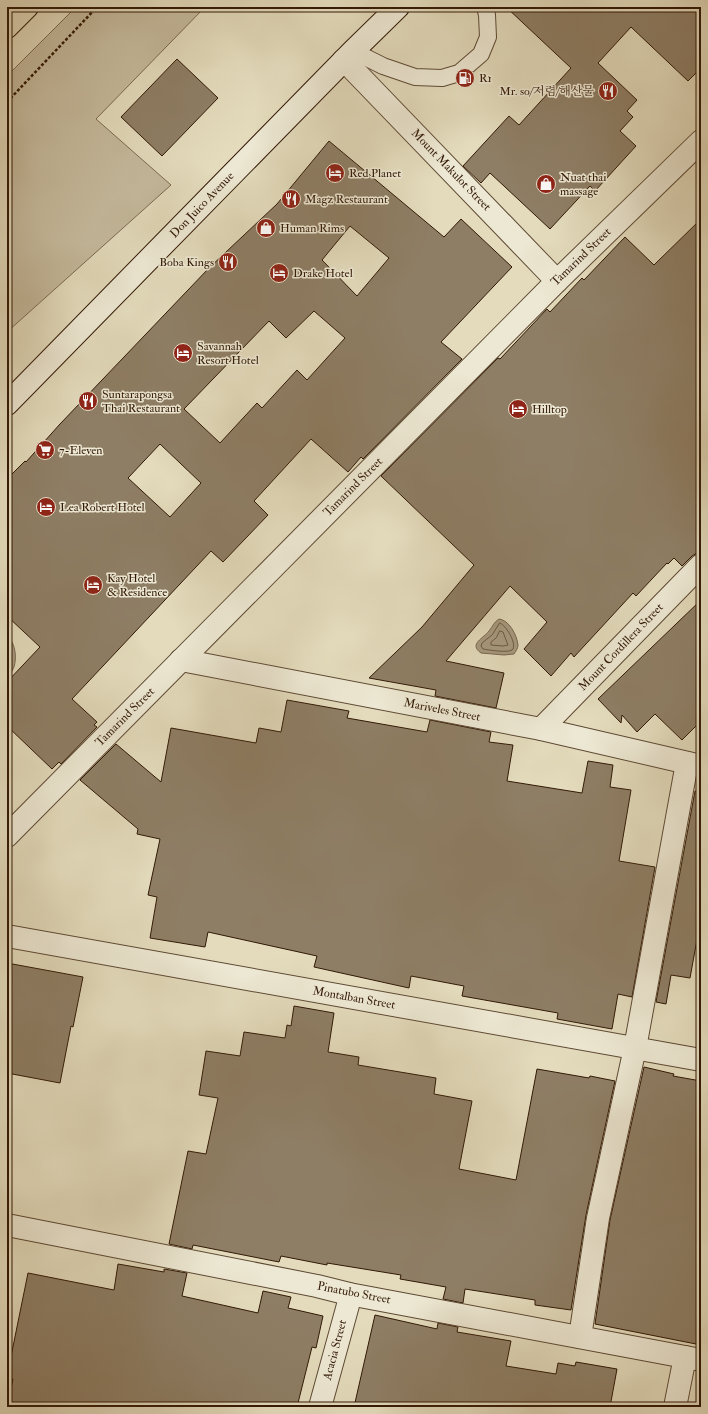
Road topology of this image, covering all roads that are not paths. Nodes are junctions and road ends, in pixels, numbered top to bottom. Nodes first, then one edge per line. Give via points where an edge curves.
1 (28, 7) edge
2 (398, 7) edge
3 (484, 7) edge
4 (7, 28) edge
5 (349, 55) junction
6 (701, 141) edge
7 (557, 281) junction
8 (7, 404) edge
9 (701, 565) edge
10 (181, 660) junction
11 (541, 729) junction
12 (694, 764) edge
13 (7, 836) edge
14 (7, 936) edge
15 (635, 1048) junction
16 (701, 1060) edge
17 (7, 1225) edge
18 (349, 1294) junction
19 (580, 1337) junction
20 (693, 1358) edge
21 (320, 1407) edge
22 (676, 1407) edge

1 - 4 main road
2 - 5 street, Don Juico Avenue
3 - 5 lane via 488,15 488,37 481,54 459,73 442,78 414,77
5 - 7 street, Mount Makulot Street
5 - 8 street, Don Juico Avenue
6 - 7 street, Tamarind Street
7 - 10 street, Tamarind Street
9 - 11 street, Mount Cordillera Street
10 - 11 street, Mariveles Street
10 - 13 street, Tamarind Street
11 - 12 street, Mariveles Street
12 - 15 street
14 - 15 street, Montalban Street
15 - 16 street, Montalban Street
15 - 19 street via 598,1218
17 - 18 street, Pinatubo Street
18 - 19 street, Pinatubo Street
18 - 21 street, Acacia Street
19 - 20 street, Pinatubo Street
20 - 22 street

